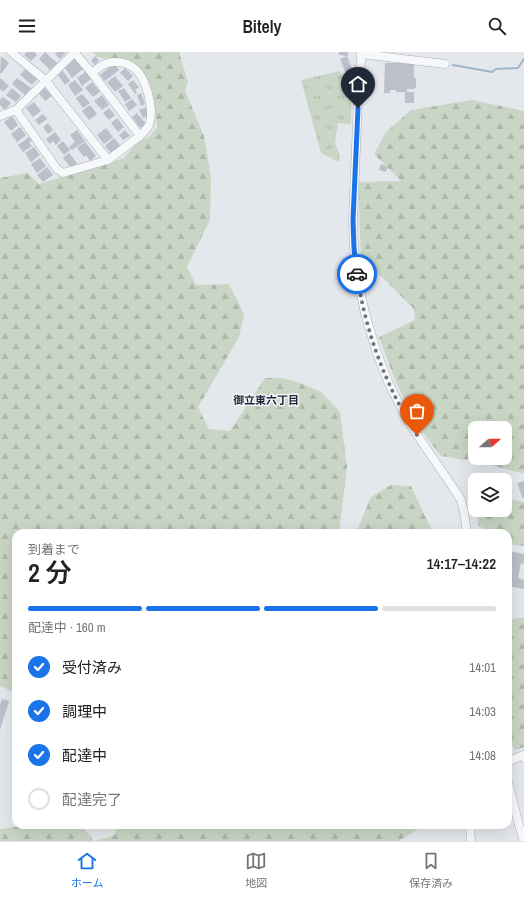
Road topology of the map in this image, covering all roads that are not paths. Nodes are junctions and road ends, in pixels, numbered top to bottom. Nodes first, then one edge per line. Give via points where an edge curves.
1 (11, 52) edge
2 (75, 52) edge
3 (362, 53) edge
4 (21, 55) edge
5 (445, 64) dead end
6 (92, 73) junction
7 (45, 80) junction
8 (16, 110) junction
9 (1, 115) edge
10 (140, 136) junction
11 (108, 160) junction
12 (466, 529) edge
13 (524, 758) edge
14 (512, 760) edge
15 (512, 798) edge
16 (470, 829) edge
17 (472, 841) edge
18 (524, 841) edge

1 - 4 street
2 - 6 street
2 - 7 street
3 - 5 street
3 - 12 street via 353,220 358,281 365,313 389,384 409,423 460,500
4 - 7 street
6 - 10 street
6 - 10 street via 113,62 132,66 139,72 152,109 150,124
7 - 8 street
7 - 11 street
8 - 9 street
8 - 11 street via 58,170 63,173
10 - 11 street
13 - 14 street via 523,755
15 - 18 street
16 - 17 street

